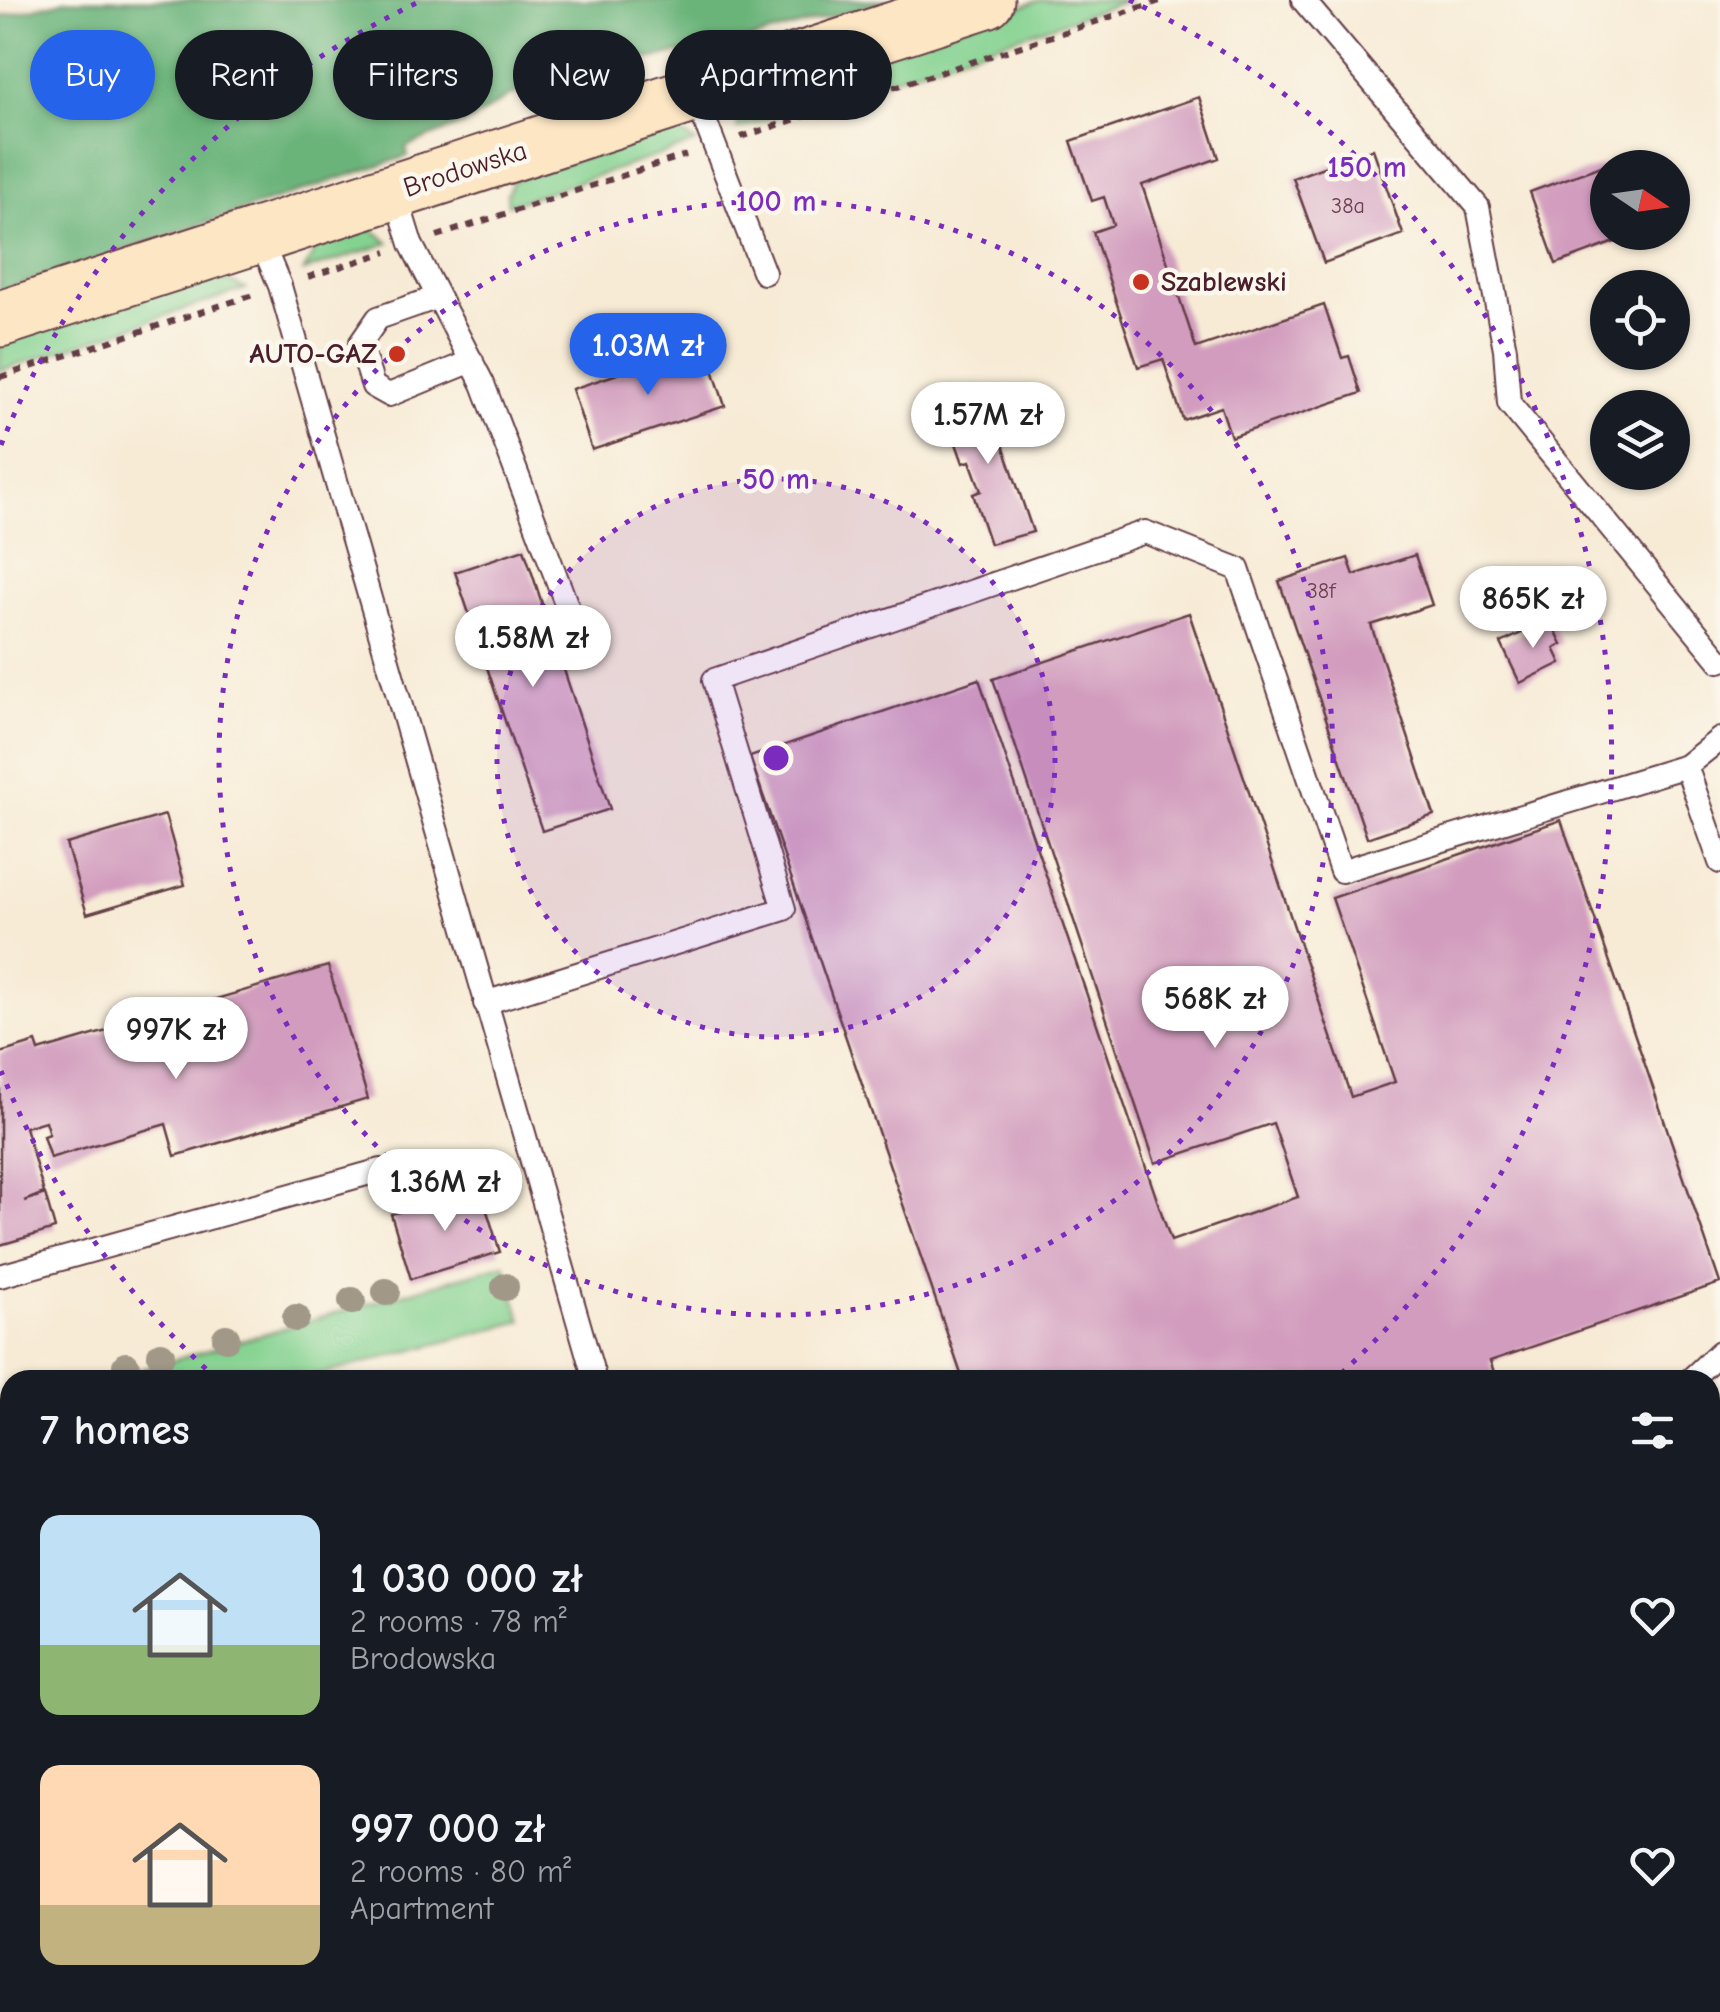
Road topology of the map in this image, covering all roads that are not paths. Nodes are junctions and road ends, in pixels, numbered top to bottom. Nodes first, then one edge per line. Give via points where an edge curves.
1 (986, 0) edge
2 (1303, 0) edge
3 (892, 31) edge
4 (665, 105) edge
5 (706, 120) edge
6 (395, 192) junction
7 (259, 236) junction
8 (764, 273) dead end
9 (438, 297) junction
10 (0, 319) edge
11 (472, 361) junction
12 (578, 634) dead end
13 (1720, 661) edge
14 (1720, 739) edge
15 (1686, 766) junction
16 (1720, 862) edge
17 (485, 1003) junction
18 (381, 1170) dead end
19 (0, 1276) edge
20 (1720, 1352) edge
21 (592, 1370) edge
22 (1701, 1370) edge

1 - 3 street, Brodowska
2 - 13 lane via 1478,208 1506,350 1509,404
4 - 6 street, Brodowska
5 - 8 lane
6 - 7 street, Brodowska
6 - 9 lane
7 - 10 street, Brodowska
7 - 17 lane via 280,286
9 - 11 lane
9 - 11 lane via 378,318 360,344 373,386 389,396
11 - 12 lane
14 - 15 lane
15 - 16 lane
15 - 17 lane via 1340,871 1238,570 1145,532 714,680 784,909
17 - 21 lane
18 - 19 lane
20 - 22 lane

